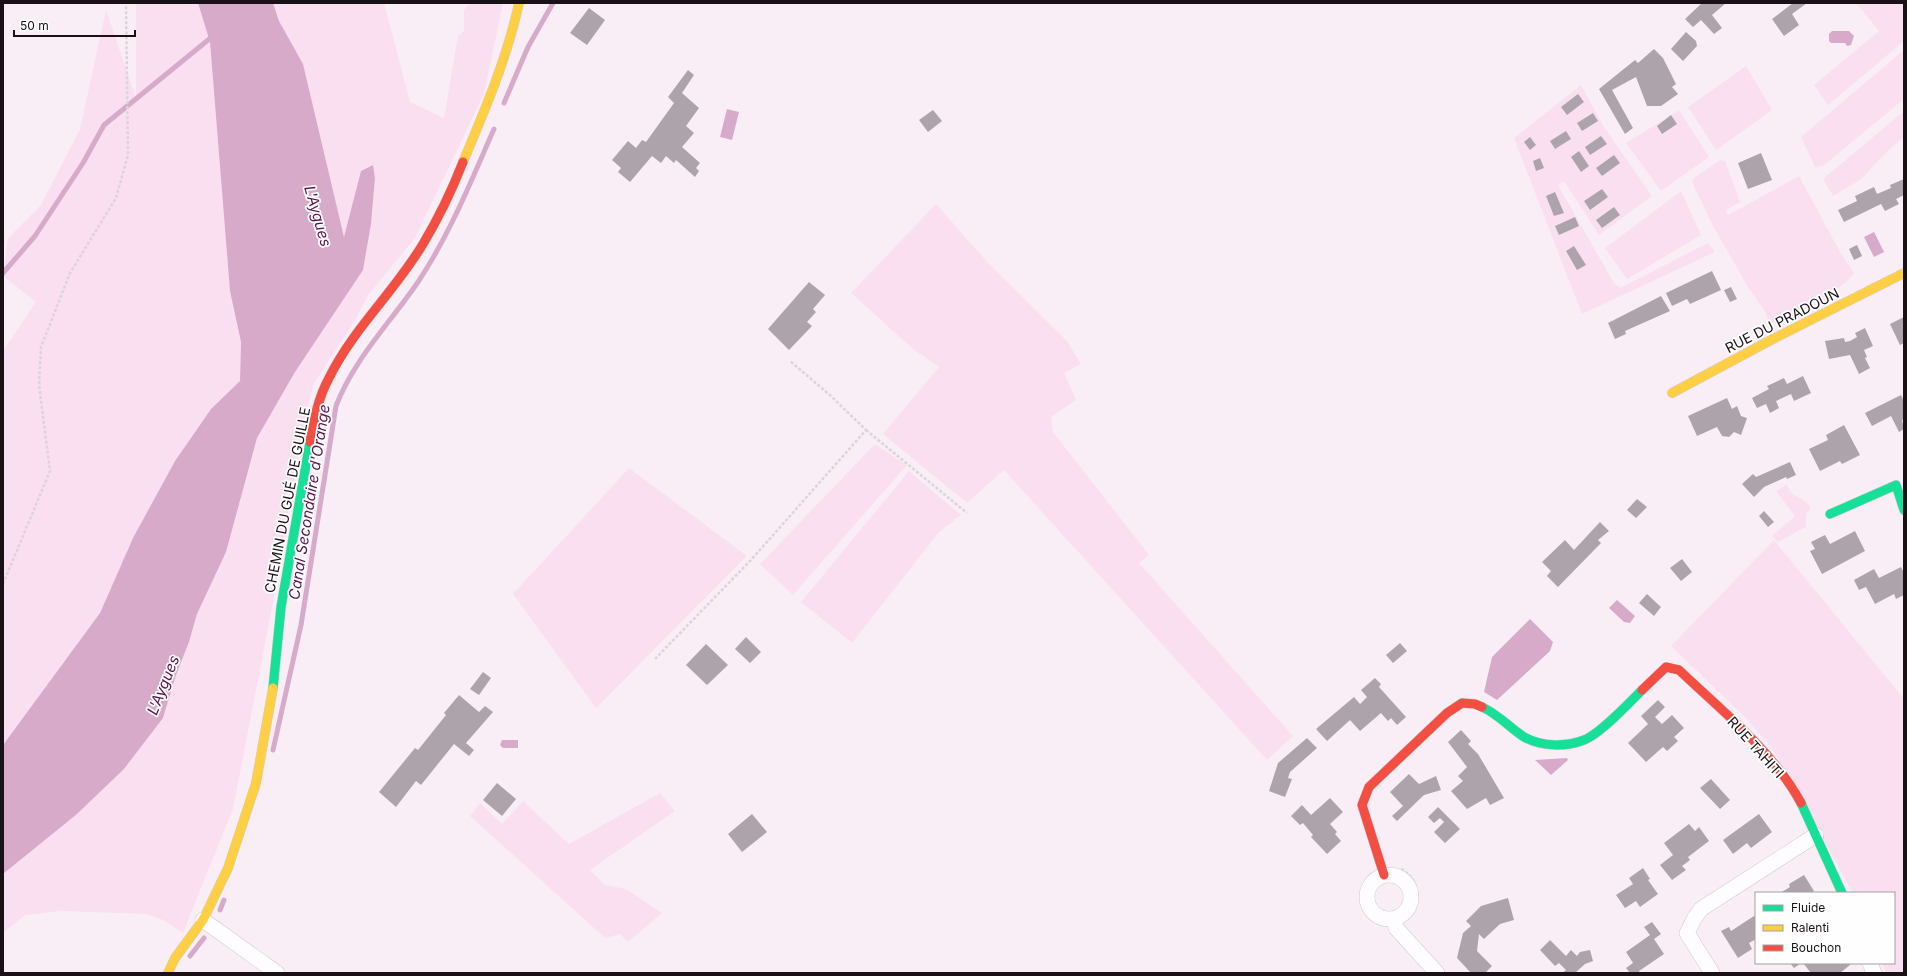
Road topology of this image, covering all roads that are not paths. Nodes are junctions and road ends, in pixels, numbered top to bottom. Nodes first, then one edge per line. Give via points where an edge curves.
1 (519, 3) edge
2 (1904, 273) edge
3 (1672, 393) dead end
4 (1904, 510) edge
5 (1830, 514) dead end
6 (1816, 835) junction
7 (1389, 871) junction
8 (1842, 892) edge
9 (1401, 920) junction
10 (205, 922) junction
11 (168, 973) edge
12 (277, 973) edge
13 (1437, 973) edge
14 (1712, 973) edge

1 - 10 street, CHEMIN DU GUÉ DE GUILLE via 502,64 460,170 423,244 344,351 328,380 316,411 281,607 271,705 256,783 228,868
2 - 3 street, RUE DU PRADOUN
4 - 5 street via 1896,485
6 - 7 street, RUE TAHITI via 1800,801 1778,768 1679,670 1666,667 1585,740 1563,745 1542,744 1526,738 1509,728 1489,710 1474,704 1462,703 1447,713 1369,787 1364,797 1362,805
6 - 8 street, RUE TAHITI
6 - 14 street via 1702,909 1694,919 1687,933
7 - 9 street via 1391,875 1404,880 1411,892 1410,906 1401,916
7 - 9 street via 1371,884 1368,891 1368,906 1386,920
9 - 13 street via 1396,928
10 - 11 street, CHEMIN DU GUÉ DE GUILLE via 175,958
10 - 12 street

